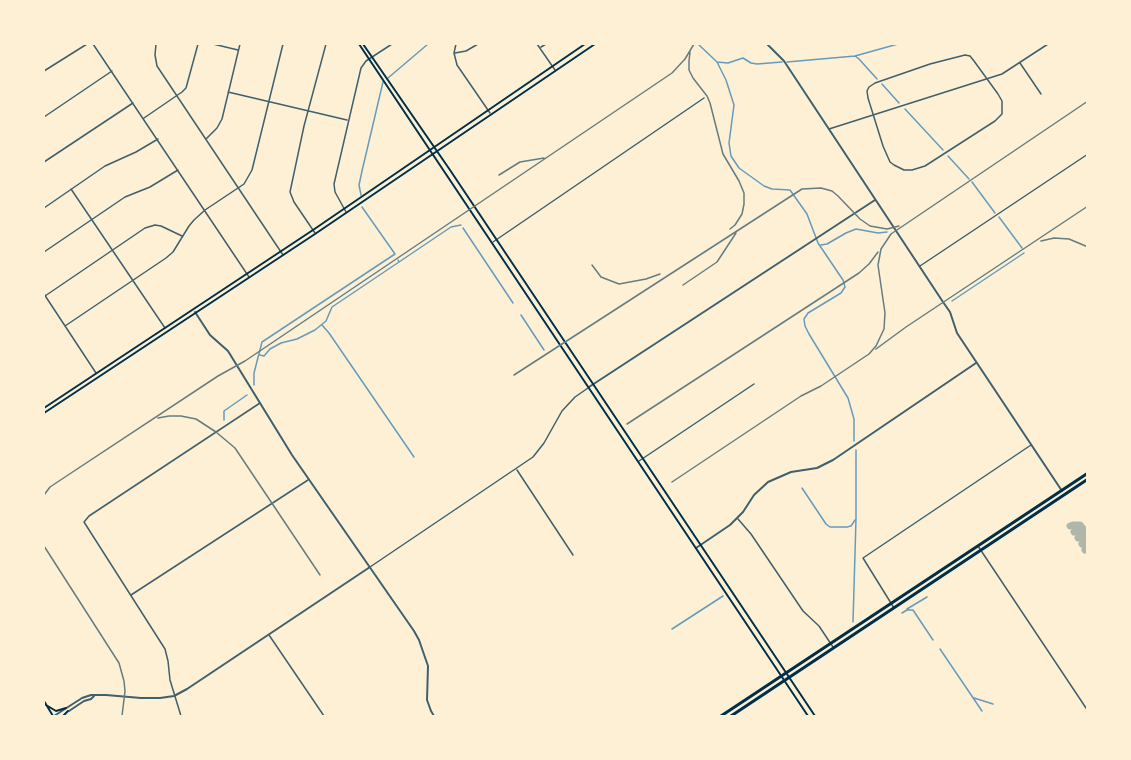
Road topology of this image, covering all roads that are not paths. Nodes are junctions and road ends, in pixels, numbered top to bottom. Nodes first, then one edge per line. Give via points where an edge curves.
1 (87, 44) edge
2 (93, 44) edge
3 (156, 44) edge
4 (198, 44) edge
5 (213, 44) edge
6 (240, 44) edge
7 (283, 44) edge
8 (326, 44) edge
9 (361, 44) edge
10 (392, 44) edge
11 (456, 44) edge
12 (478, 44) edge
13 (537, 44) edge
14 (546, 44) edge
15 (585, 44) edge
16 (595, 44) edge
17 (768, 44) edge
18 (1048, 44) edge
19 (540, 48) junction
20 (239, 50) junction
21 (454, 53) junction
22 (371, 58) junction
23 (1020, 63) junction
24 (553, 66) junction
25 (556, 70) junction
26 (44, 71) edge
27 (112, 71) junction
28 (987, 80) junction
29 (228, 92) junction
30 (1041, 94) dead end
31 (176, 96) junction
32 (704, 98) dead end
33 (268, 101) junction
34 (133, 103) junction
35 (308, 111) junction
36 (490, 112) junction
37 (873, 115) junction
38 (44, 117) edge
39 (144, 118) junction
40 (348, 120) junction
41 (828, 129) junction
42 (158, 139) junction
43 (205, 140) junction
44 (434, 148) junction
45 (436, 151) junction
46 (431, 152) junction
47 (1088, 154) edge
48 (44, 162) edge
49 (178, 170) junction
50 (238, 188) junction
51 (71, 189) junction
52 (875, 200) junction
53 (44, 208) edge
54 (344, 208) junction
55 (205, 210) junction
56 (347, 213) junction
57 (92, 220) junction
58 (313, 230) junction
59 (315, 234) junction
60 (182, 236) junction
61 (496, 240) junction
62 (492, 242) junction
63 (112, 250) junction
64 (280, 251) junction
65 (44, 252) edge
66 (283, 255) junction
67 (920, 267) junction
68 (247, 273) junction
69 (250, 278) junction
70 (132, 281) junction
71 (44, 295) edge
72 (193, 309) junction
73 (196, 313) junction
74 (65, 326) junction
75 (165, 328) junction
76 (167, 332) junction
77 (976, 363) junction
78 (96, 373) junction
79 (99, 377) junction
80 (593, 384) junction
81 (754, 384) dead end
82 (589, 387) junction
83 (261, 403) junction
84 (44, 408) edge
85 (44, 413) edge
86 (1031, 445) junction
87 (640, 460) junction
88 (516, 470) junction
89 (1088, 473) edge
90 (309, 479) junction
91 (1088, 479) edge
92 (1060, 490) junction
93 (1064, 494) junction
94 (737, 519) junction
95 (700, 545) junction
96 (977, 546) junction
97 (696, 548) junction
98 (980, 550) junction
99 (573, 555) dead end
100 (370, 567) junction
101 (924, 581) junction
102 (927, 586) junction
103 (131, 596) junction
104 (891, 603) junction
105 (894, 608) junction
106 (269, 634) junction
107 (830, 644) junction
108 (833, 648) junction
109 (786, 673) junction
110 (781, 676) junction
111 (789, 678) junction
112 (784, 681) junction
113 (174, 696) junction
114 (44, 701) edge
115 (46, 705) junction
116 (732, 709) junction
117 (67, 710) junction
118 (1088, 711) edge
119 (734, 716) edge
120 (53, 717) edge
121 (62, 717) edge
122 (181, 717) edge
123 (324, 717) edge
124 (434, 717) edge
125 (721, 717) edge
126 (808, 717) edge
127 (815, 717) edge

1 - 26 street
2 - 27 street
3 - 31 street via 157,66
4 - 31 street via 186,88
5 - 20 street
6 - 20 street
7 - 33 street
8 - 35 street
9 - 22 main road
10 - 22 street
11 - 21 street
12 - 21 street
13 - 19 street
14 - 19 street
15 - 24 main road
16 - 25 main road
17 - 41 street via 784,61
18 - 23 street
19 - 24 street
20 - 29 street
21 - 36 street
22 - 40 street via 363,64
22 - 44 main road
22 - 46 main road
23 - 28 street
23 - 30 street
24 - 25 street
24 - 36 main road
25 - 36 main road
27 - 34 street
27 - 38 street
28 - 37 street
28 - 37 street via 970,56 932,64 871,85 867,94
28 - 37 street via 1002,101 1002,114 925,166 912,170 890,162
29 - 33 street
29 - 43 street via 222,119
31 - 39 street
31 - 43 street
32 - 61 street
33 - 35 street
33 - 50 street via 252,170
34 - 39 street
34 - 48 street
35 - 40 street
35 - 58 street via 290,192
36 - 44 main road
36 - 45 main road
37 - 41 street
39 - 42 street
40 - 54 street via 334,184 334,192
41 - 52 street
42 - 49 street
42 - 51 street
43 - 50 street
44 - 45 main road
44 - 46 main road
45 - 46 main road
45 - 61 main road
46 - 54 main road
46 - 56 main road
46 - 62 main road
47 - 67 street
49 - 55 street
49 - 57 street via 125,197
50 - 55 street
50 - 64 street
51 - 53 street
51 - 57 street
52 - 67 street
52 - 80 street
54 - 56 street
54 - 58 main road
55 - 60 street
55 - 68 street
56 - 59 main road
57 - 63 street
57 - 65 street
58 - 59 street
58 - 64 main road
59 - 66 main road
60 - 63 street via 161,226 151,226
60 - 70 street via 173,252
61 - 62 street
61 - 80 main road
62 - 82 main road
63 - 70 street
63 - 71 street
64 - 66 street
64 - 68 main road
66 - 69 main road
67 - 77 street via 950,312 957,333
68 - 69 street
68 - 72 main road
69 - 73 main road
70 - 74 street
70 - 75 street
71 - 74 street
72 - 73 street
72 - 75 main road
73 - 76 main road
73 - 83 street via 210,335 228,351
74 - 78 street
75 - 76 street
75 - 78 main road
76 - 79 main road
77 - 86 street
77 - 94 street via 833,460 768,482
78 - 79 street
78 - 84 main road
79 - 85 main road
80 - 82 street
80 - 87 main road
81 - 87 street
82 - 87 main road
82 - 88 street via 570,402 539,450
83 - 90 street
83 - 103 street via 84,522
86 - 92 street
86 - 104 street via 863,558
87 - 95 main road
87 - 97 main road
88 - 99 street
88 - 100 street
89 - 92 main road
90 - 100 street
90 - 103 street
91 - 93 main road
92 - 93 street
92 - 96 main road
93 - 98 main road
94 - 95 street
94 - 107 street
95 - 97 street
95 - 109 main road
96 - 98 street
96 - 101 main road
97 - 110 main road
98 - 102 main road
98 - 118 street
100 - 106 street
100 - 124 street via 419,640 428,666 428,700
101 - 102 main road
101 - 104 main road
102 - 105 main road
103 - 113 street via 166,653
104 - 105 street
104 - 107 main road
105 - 108 main road
106 - 113 street
106 - 123 street
107 - 108 street
107 - 109 main road
108 - 111 main road
109 - 110 main road
109 - 111 main road
110 - 112 main road
110 - 116 main road
111 - 112 main road
111 - 127 main road
112 - 119 main road
112 - 126 main road
113 - 117 street via 91,695
113 - 122 street
114 - 115 main road
115 - 117 main road via 56,711
115 - 120 main road
116 - 119 street
116 - 125 main road
117 - 120 street
117 - 121 main road

